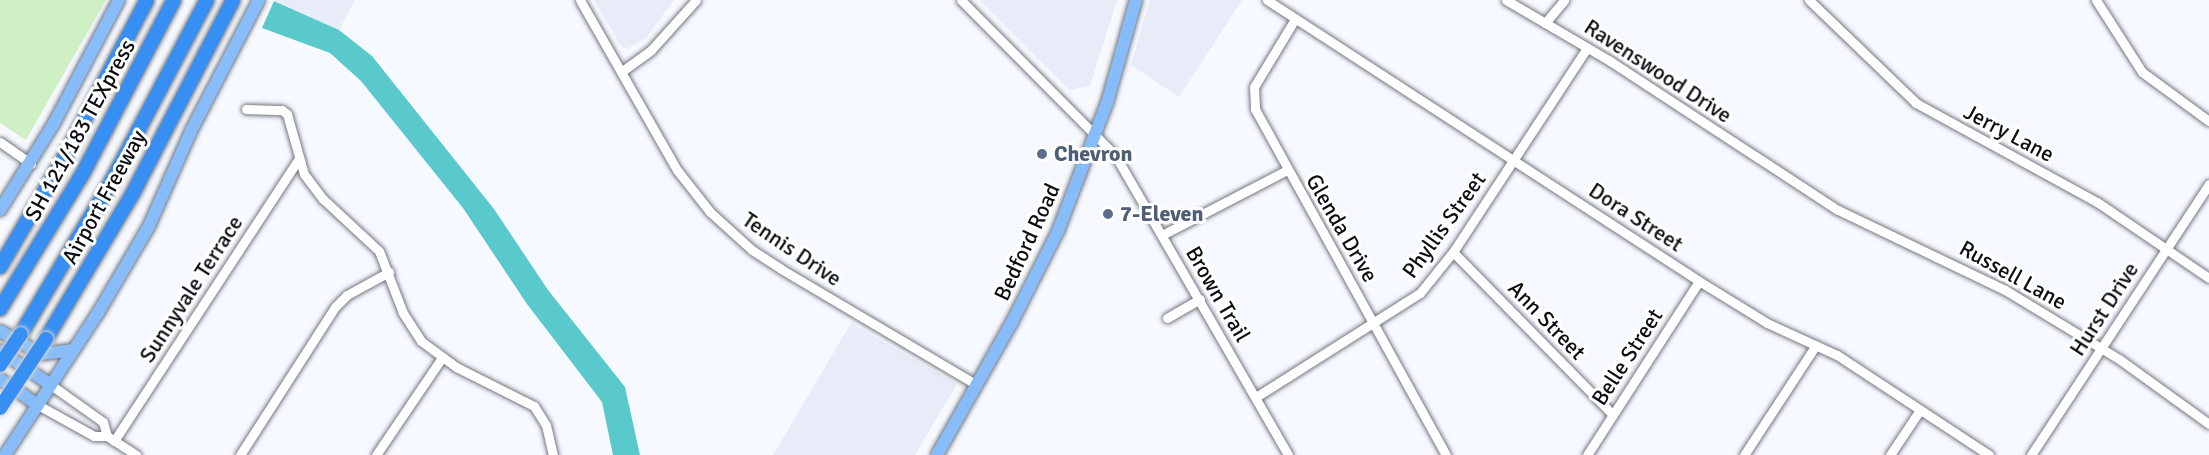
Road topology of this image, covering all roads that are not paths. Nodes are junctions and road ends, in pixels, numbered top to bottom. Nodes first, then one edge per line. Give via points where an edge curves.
1 (119, 0) edge
2 (147, 0) edge
3 (174, 0) edge
4 (207, 0) edge
5 (234, 0) edge
6 (259, 0) edge
7 (580, 0) edge
8 (696, 0) edge
9 (961, 0) edge
10 (1136, 0) edge
11 (1267, 0) edge
12 (1506, 0) edge
13 (1564, 0) edge
14 (1809, 0) edge
15 (2096, 0) edge
16 (1295, 19) junction
17 (1545, 23) junction
18 (1587, 48) junction
19 (621, 72) junction
20 (246, 109) dead end
21 (2209, 121) edge
22 (1097, 133) junction
23 (0, 142) edge
24 (299, 158) junction
25 (1513, 160) junction
26 (31, 164) junction
27 (1287, 170) junction
28 (1788, 179) joint
29 (2209, 184) edge
30 (0, 210) edge
31 (1162, 235) junction
32 (2167, 248) junction
33 (1453, 252) junction
34 (0, 267) edge
35 (389, 272) junction
36 (2209, 278) edge
37 (1699, 281) junction
38 (1200, 299) junction
39 (0, 309) edge
40 (1167, 318) dead end
41 (1374, 324) junction
42 (0, 331) edge
43 (1816, 345) junction
44 (2101, 348) junction
45 (74, 350) junction
46 (0, 351) edge
47 (441, 359) junction
48 (0, 365) edge
49 (0, 379) edge
50 (51, 386) junction
51 (977, 386) junction
52 (1256, 397) junction
53 (38, 405) junction
54 (0, 408) edge
55 (1920, 410) junction
56 (1613, 415) junction
57 (2209, 423) edge
58 (110, 438) junction
59 (5, 455) edge
60 (136, 455) edge
61 (240, 455) edge
62 (376, 455) edge
63 (553, 455) edge
64 (937, 455) edge
65 (1288, 455) edge
66 (1446, 455) edge
67 (1587, 455) edge
68 (1744, 455) edge
69 (1890, 455) edge
70 (1989, 455) edge
71 (2031, 455) edge

1 - 26 main road
2 - 34 highway via 64,158
3 - 39 highway, SH 121/183 TEXpress via 83,173
4 - 48 highway, bridge via 110,184
5 - 54 highway, Airport Freeway, bridge via 133,193
6 - 45 main road, Airport Freeway via 192,129 149,226
7 - 19 street, Tennis Drive
8 - 19 street via 658,44
9 - 22 street, Brown Trail
10 - 22 main road, Bedford Road
11 - 16 street, Dora Street
12 - 17 street, Ravenswood Drive
13 - 17 street
14 - 32 street, Jerry Lane via 1916,103 2097,202
15 - 21 street via 2142,72
16 - 25 street, Dora Street
16 - 27 street, Glenda Drive via 1258,79 1252,98
17 - 18 street, Ravenswood Drive
18 - 25 street, Phyllis Street
18 - 28 street, Ravenswood Drive
19 - 51 street, Tennis Drive via 690,189 733,235 781,269
20 - 24 street via 282,110 287,114
22 - 31 street, Brown Trail via 1115,155
22 - 51 main road, Bedford Road via 1058,231
23 - 26 street
24 - 35 street via 313,188 380,251
24 - 58 street, Sunnyvale Terrace
25 - 33 street, Phyllis Street
25 - 37 street, Dora Street
26 - 30 main road
27 - 31 street
27 - 41 street, Glenda Drive
28 - 44 street, Russell Lane via 1838,210 1980,276
29 - 32 street, Hurst Drive
31 - 38 street, Brown Trail
32 - 36 street, Jerry Lane
32 - 44 street, Hurst Drive
33 - 41 street, Phyllis Street via 1420,293
33 - 56 street, Ann Street
35 - 47 street via 410,326
35 - 61 street via 347,295 335,307
37 - 43 street, Dora Street via 1767,323
37 - 56 street, Belle Street
38 - 40 street
38 - 52 street, Brown Trail
41 - 52 street, Phyllis Street
41 - 66 street, Glenda Drive
42 - 45 main road via 41,354
43 - 55 street, Dora Street
43 - 68 street
44 - 57 street, Russell Lane
44 - 71 street, Hurst Drive
45 - 50 main road, Airport Freeway
46 - 50 main road
47 - 62 street
47 - 63 street via 534,406 546,425
49 - 53 main road
50 - 53 main road, Airport Freeway
50 - 58 street via 103,422
51 - 64 main road, Bedford Road
52 - 65 street, Brown Trail
53 - 58 street via 94,436
53 - 59 main road
55 - 69 street
55 - 70 street, Dora Street
56 - 67 street, Belle Street
58 - 60 street

